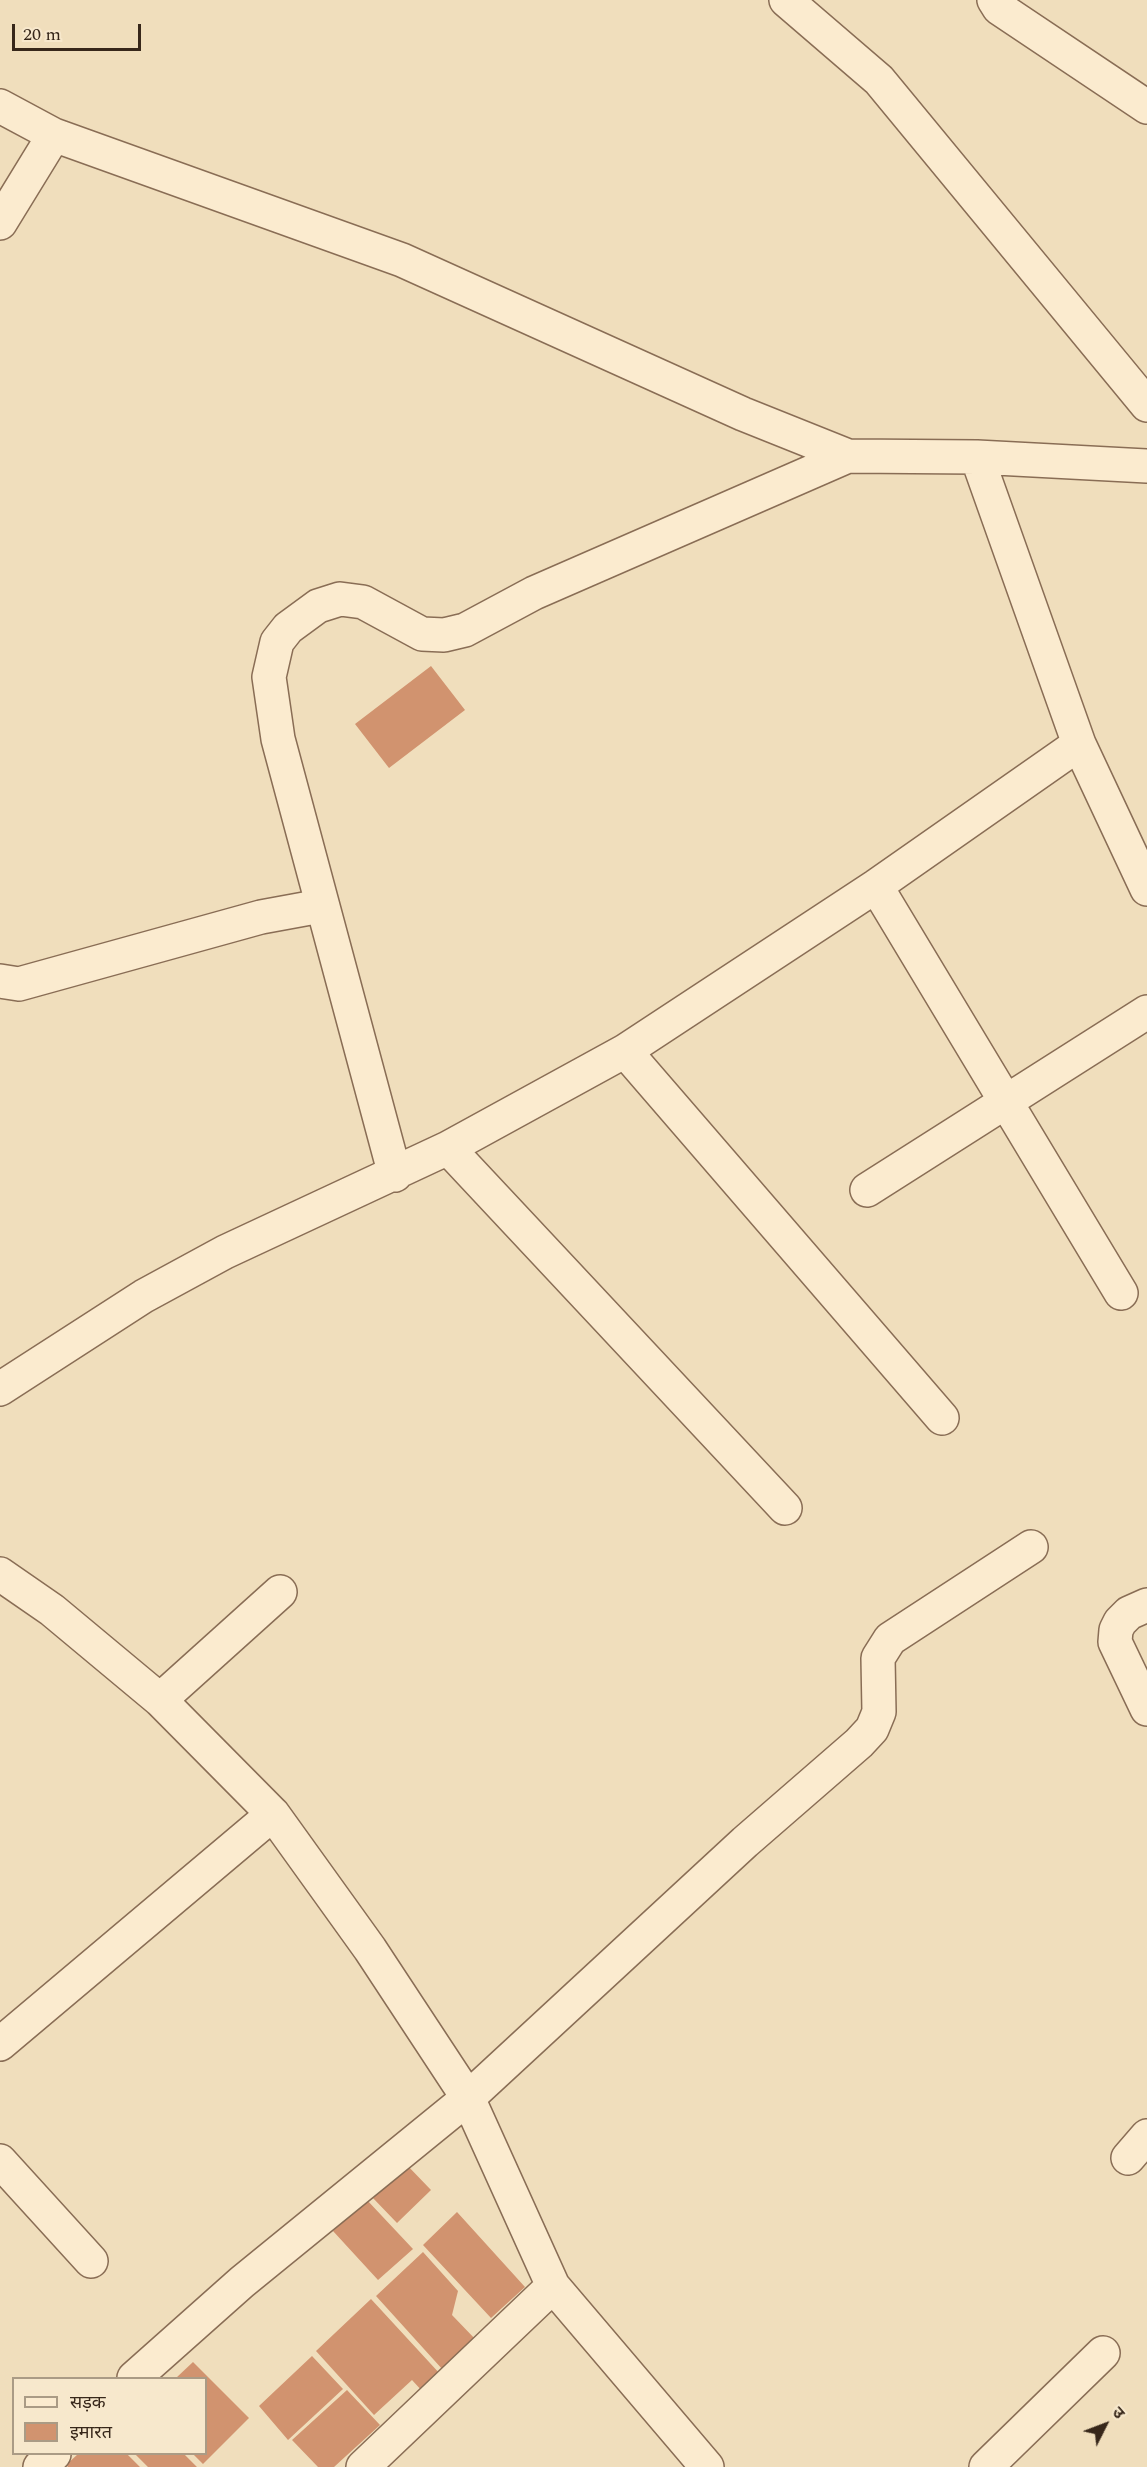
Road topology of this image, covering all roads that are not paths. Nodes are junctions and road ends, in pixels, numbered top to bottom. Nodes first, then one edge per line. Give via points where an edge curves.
1 (786, 0) edge
2 (994, 0) edge
3 (0, 106) edge
4 (1147, 107) edge
5 (54, 135) junction
6 (0, 223) edge
7 (1147, 405) edge
8 (848, 456) junction
9 (977, 457) junction
10 (1147, 466) edge
11 (1079, 744) junction
12 (876, 886) junction
13 (1147, 890) edge
14 (321, 906) junction
15 (0, 981) edge
16 (1147, 1012) edge
17 (625, 1052) junction
18 (1007, 1101) junction
19 (448, 1148) junction
20 (394, 1175) junction
21 (867, 1191) dead end
22 (1121, 1293) dead end
23 (0, 1389) edge
24 (942, 1418) dead end
25 (784, 1508) dead end
26 (1031, 1547) dead end
27 (0, 1574) edge
28 (280, 1592) dead end
29 (1147, 1605) edge
30 (160, 1700) junction
31 (1147, 1709) edge
32 (273, 1814) junction
33 (0, 2044) edge
34 (468, 2098) junction
35 (0, 2161) edge
36 (91, 2261) dead end
37 (553, 2286) junction
38 (1103, 2353) dead end
39 (136, 2377) edge
40 (53, 2455) edge
41 (40, 2467) edge
42 (363, 2467) edge
43 (707, 2467) edge
44 (986, 2467) edge

1 - 7 street via 879,80
2 - 4 street via 999,8
3 - 5 street
5 - 6 street
5 - 8 street via 402,260 743,414
8 - 9 street
8 - 14 street via 534,593 465,630 444,636 422,634 363,602 340,599 318,606 288,628 277,642 269,677 278,739
9 - 10 street
9 - 11 street
11 - 12 street
11 - 13 street
12 - 17 street
12 - 18 street
14 - 15 street via 261,917 19,984
14 - 20 street
16 - 18 street
17 - 19 street
17 - 24 street
18 - 21 street
18 - 22 street
19 - 20 street
19 - 25 street
20 - 23 street via 214,1257 144,1296
26 - 34 street via 890,1639 878,1658 879,1712 872,1729
27 - 30 street via 52,1610
28 - 30 street
29 - 31 street via 1120,1622 1115,1642
30 - 32 street
32 - 33 street
32 - 34 street via 370,1949
34 - 37 street
34 - 39 street via 242,2282
35 - 36 street
37 - 42 street
37 - 43 street
38 - 44 street
40 - 41 street

